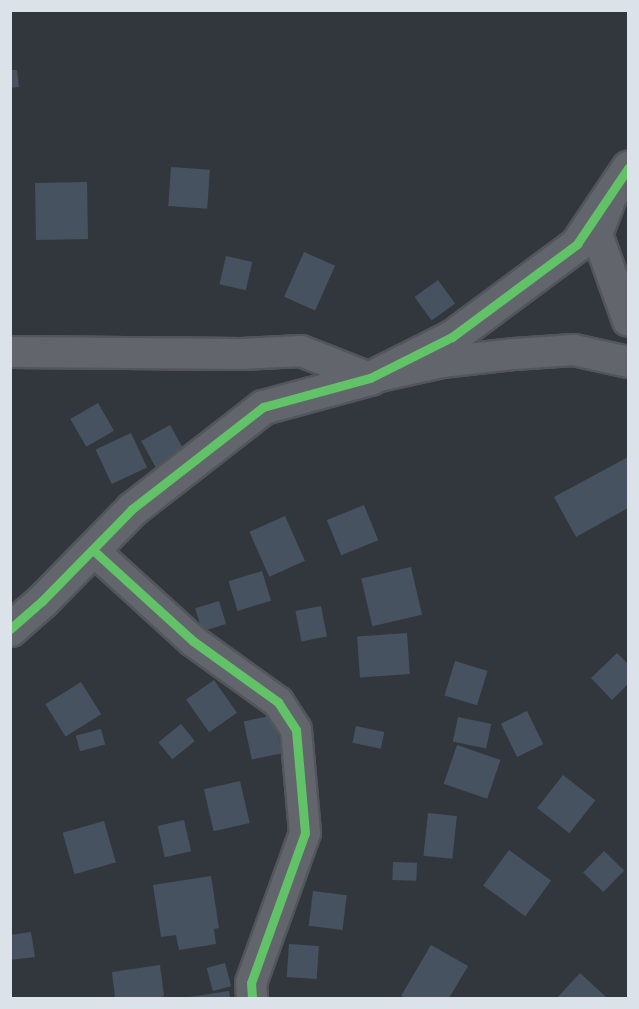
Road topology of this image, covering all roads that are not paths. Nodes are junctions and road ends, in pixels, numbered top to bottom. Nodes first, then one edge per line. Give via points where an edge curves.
1 (621, 179) edge
2 (628, 321) edge
3 (10, 352) edge
4 (628, 362) edge
5 (370, 378) junction
6 (93, 550) junction
7 (10, 629) edge
8 (252, 999) edge

1 - 2 street via 597,234
1 - 5 street via 577,244 452,337
3 - 5 street via 301,351
4 - 5 street via 574,350 442,362
5 - 6 street via 263,407 132,509
6 - 7 street
6 - 8 street via 193,641 278,702 296,730 305,833 251,982

